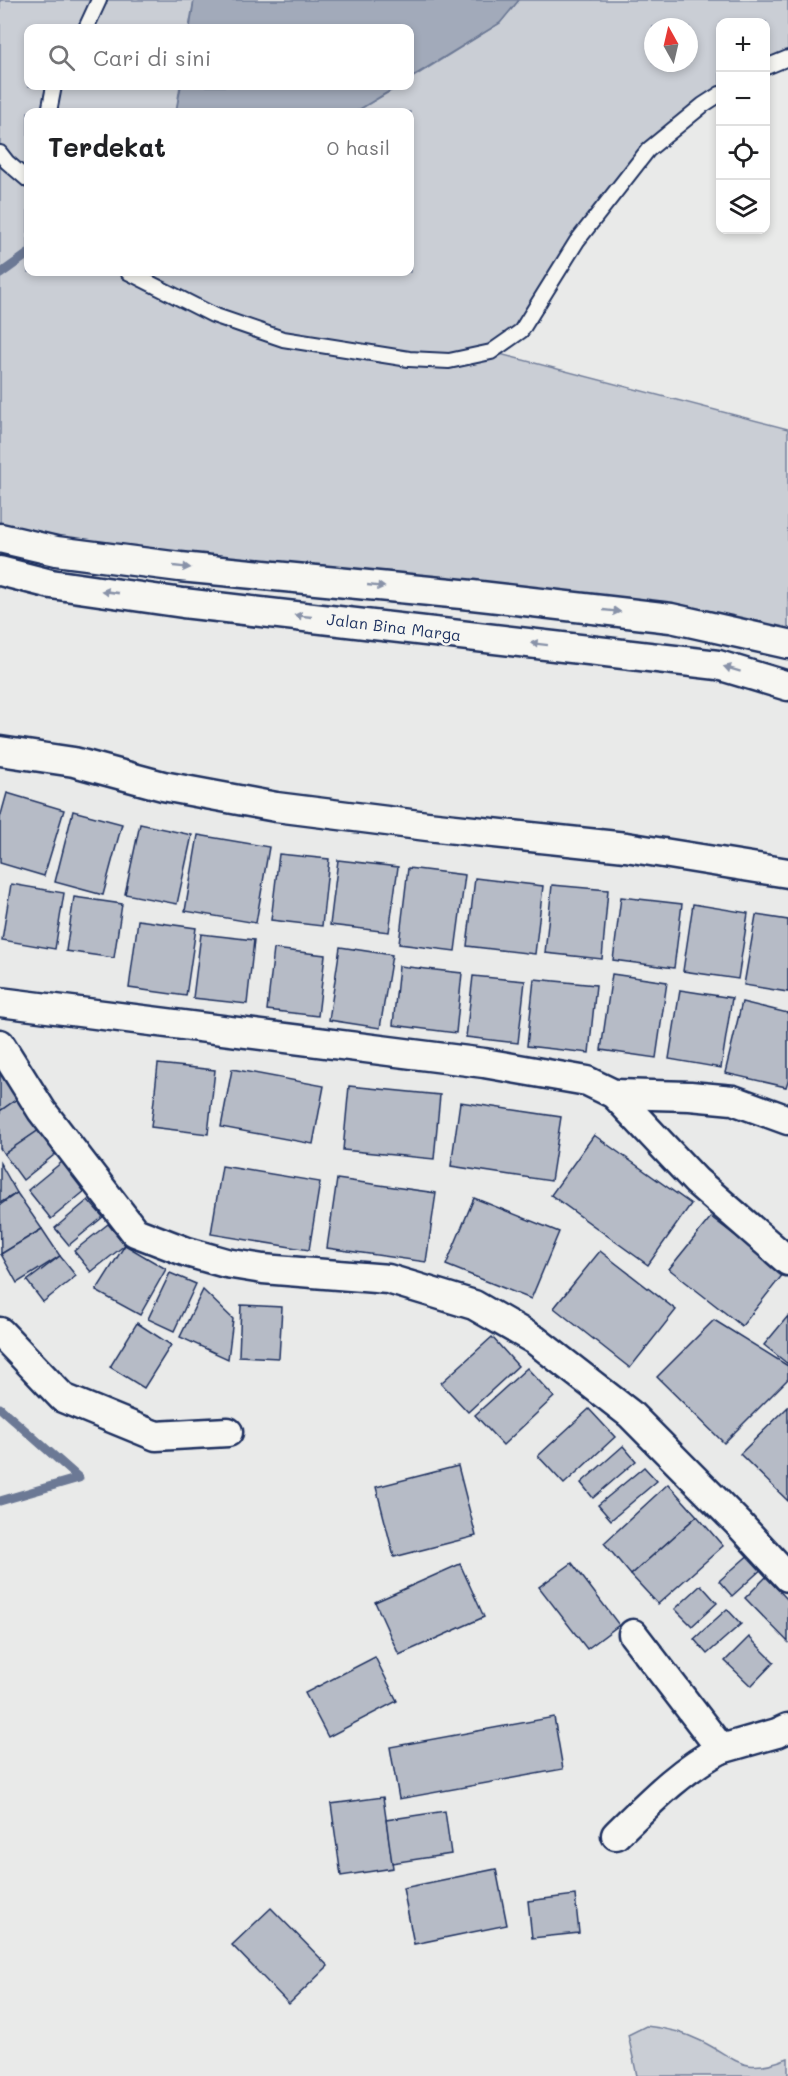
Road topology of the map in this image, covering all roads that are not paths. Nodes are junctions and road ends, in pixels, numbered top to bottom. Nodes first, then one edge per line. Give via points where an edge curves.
1 (99, 0) edge
2 (88, 24) edge
3 (788, 58) edge
4 (770, 65) edge
5 (53, 90) edge
6 (716, 97) edge
7 (49, 108) edge
8 (0, 153) edge
9 (24, 177) edge
10 (136, 276) edge
11 (0, 538) edge
12 (0, 571) edge
13 (788, 644) edge
14 (788, 686) edge
15 (0, 751) edge
16 (788, 873) edge
17 (0, 1002) edge
18 (0, 1044) edge
19 (614, 1094) junction
20 (788, 1120) edge
21 (788, 1261) edge
22 (0, 1332) edge
23 (228, 1431) dead end
24 (788, 1577) edge
25 (633, 1634) dead end
26 (788, 1728) edge
27 (721, 1749) junction
28 (616, 1836) dead end

1 - 2 lane
3 - 4 lane
5 - 7 lane
6 - 10 lane via 648,150 577,241 521,332 492,352 449,361 409,359 283,339 213,315
8 - 9 lane
11 -> 13 street via 56,551 180,567 671,618
14 -> 12 street, Jalan Bina Marga via 718,665 183,603 51,584
15 - 16 street via 74,762 163,786 276,807 626,847
17 - 19 street via 484,1063 587,1081
18 - 24 street via 42,1111 135,1232 226,1263 388,1279 474,1305 535,1340 630,1414
19 - 20 street via 733,1100
19 - 21 street via 696,1181
22 - 23 street via 63,1398 156,1436
25 - 27 street
26 - 27 street
27 - 28 street via 676,1777

